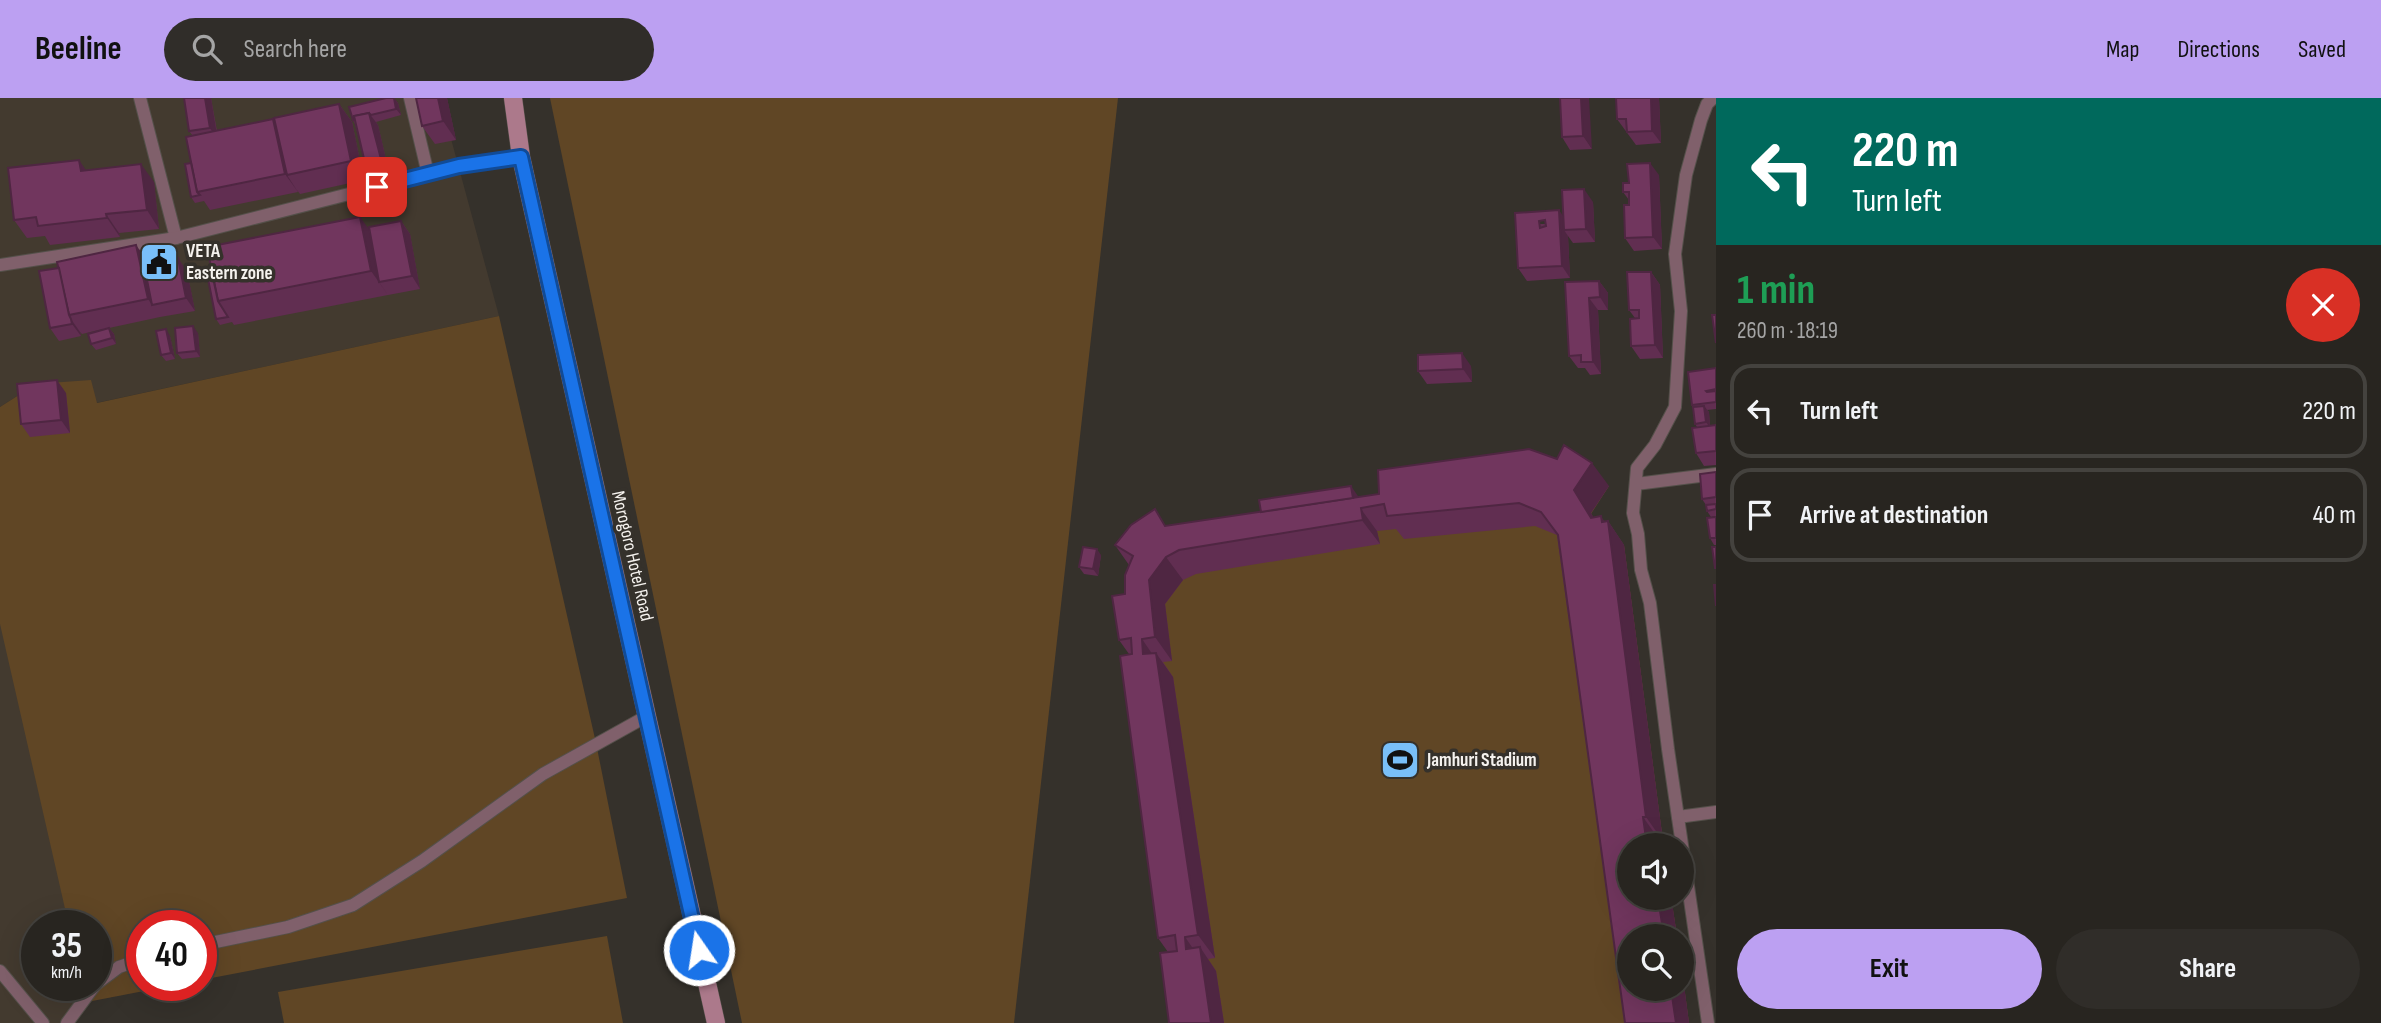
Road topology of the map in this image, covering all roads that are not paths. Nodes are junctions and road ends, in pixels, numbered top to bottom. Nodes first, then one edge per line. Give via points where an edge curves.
1 (140, 98) edge
2 (410, 98) edge
3 (513, 98) edge
4 (1713, 98) edge
5 (521, 157) junction
6 (428, 174) junction
7 (176, 238) junction
8 (0, 265) edge
9 (1716, 474) edge
10 (1636, 484) junction
11 (648, 716) junction
12 (1716, 812) edge
13 (1678, 817) junction
14 (217, 942) edge
15 (0, 971) edge
16 (84, 1001) edge
17 (43, 1023) edge
18 (67, 1023) edge
19 (716, 1023) edge
20 (1708, 1023) edge

1 - 7 lane
2 - 6 lane
3 - 5 street, Morogoro Hotel Road
4 - 10 lane via 1701,120 1686,175 1675,254 1681,311 1675,407 1656,445 1637,468
5 - 6 lane
5 - 11 street, Morogoro Hotel Road
6 - 7 lane
7 - 8 lane
9 - 10 lane
10 - 13 lane via 1633,513 1650,603
11 - 14 lane via 543,774 353,905 288,928
11 - 19 street, Morogoro Hotel Road
12 - 13 lane
13 - 20 lane
15 - 17 lane
16 - 18 lane

